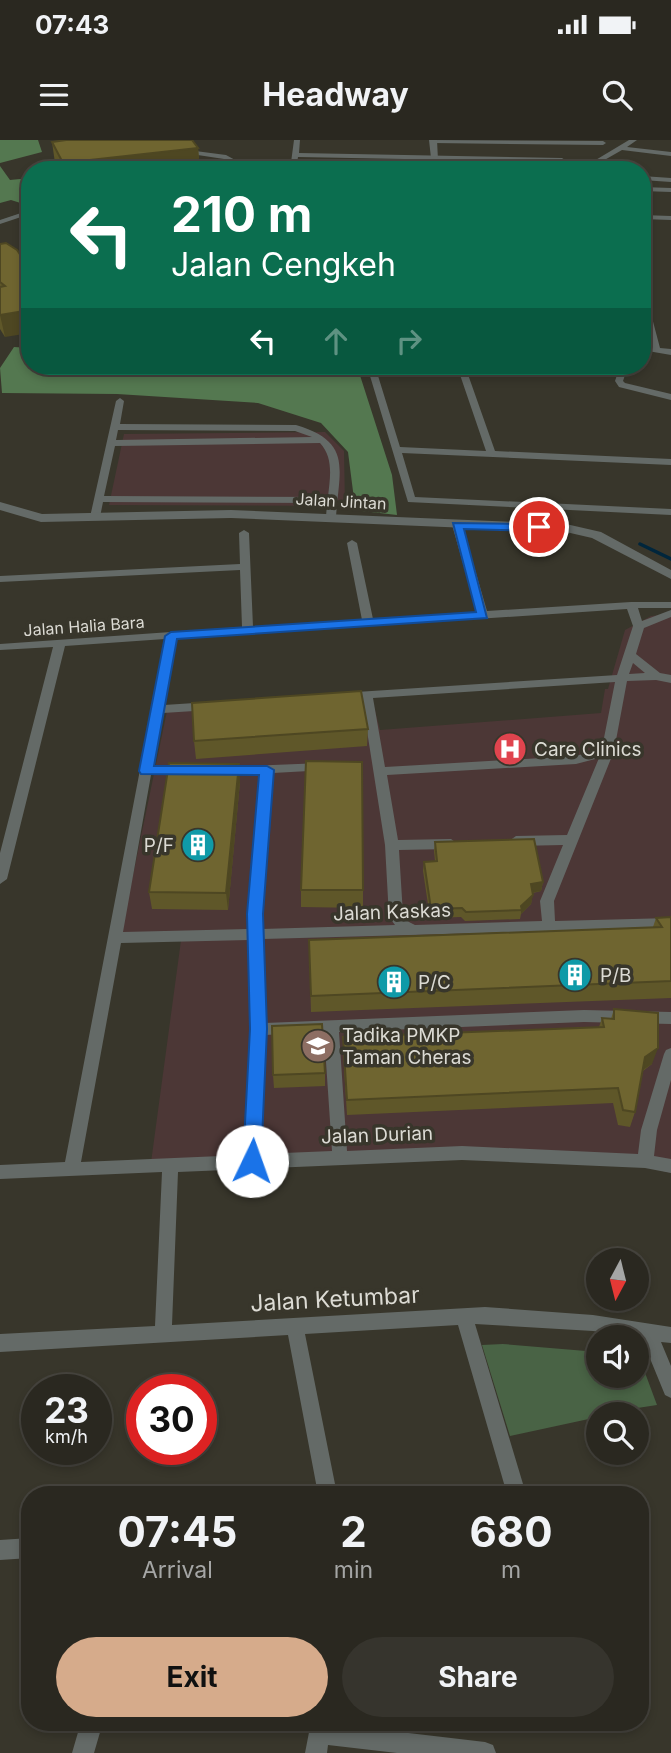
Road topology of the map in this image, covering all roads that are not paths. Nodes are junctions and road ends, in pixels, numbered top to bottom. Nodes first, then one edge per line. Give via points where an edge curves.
1 (297, 140) edge
2 (433, 140) edge
3 (634, 140) edge
4 (603, 143) dead end
5 (622, 148) junction
6 (168, 152) edge
7 (671, 154) edge
8 (296, 155) junction
9 (435, 158) junction
10 (562, 160) dead end
11 (234, 161) edge
12 (295, 161) edge
13 (598, 161) edge
14 (651, 179) edge
15 (671, 180) edge
16 (651, 189) edge
17 (671, 190) edge
18 (21, 215) edge
19 (651, 217) edge
20 (671, 218) edge
21 (0, 222) edge
22 (651, 330) edge
23 (651, 348) edge
24 (656, 349) junction
25 (671, 352) edge
26 (374, 375) edge
27 (464, 375) edge
28 (621, 375) edge
29 (671, 397) edge
30 (120, 401) dead end
31 (115, 427) junction
32 (326, 440) junction
33 (111, 443) junction
34 (396, 450) junction
35 (491, 453) junction
36 (671, 462) edge
37 (99, 499) junction
38 (332, 499) junction
39 (0, 506) edge
40 (671, 512) edge
41 (95, 517) junction
42 (331, 517) junction
43 (457, 525) junction
44 (244, 533) dead end
45 (352, 543) dead end
46 (246, 567) junction
47 (671, 575) edge
48 (0, 579) edge
49 (631, 605) junction
50 (671, 605) edge
51 (671, 613) edge
52 (483, 615) junction
53 (368, 623) junction
54 (639, 626) junction
55 (248, 631) junction
56 (171, 636) junction
57 (60, 643) junction
58 (0, 647) edge
59 (630, 654) junction
60 (656, 676) junction
61 (622, 678) junction
62 (671, 679) edge
63 (368, 695) junction
64 (328, 697) edge
65 (224, 705) edge
66 (159, 709) junction
67 (608, 751) junction
68 (342, 765) edge
69 (376, 766) junction
70 (267, 770) junction
71 (146, 771) junction
72 (571, 840) junction
73 (502, 842) edge
74 (461, 843) edge
75 (393, 845) junction
76 (0, 879) edge
77 (396, 917) junction
78 (671, 923) edge
79 (549, 926) junction
80 (419, 931) junction
81 (375, 933) junction
82 (257, 936) junction
83 (114, 938) junction
84 (671, 1018) edge
85 (331, 1026) junction
86 (258, 1029) junction
87 (671, 1054) edge
88 (340, 1158) junction
89 (252, 1161) junction
90 (645, 1161) junction
91 (170, 1165) junction
92 (671, 1166) edge
93 (72, 1169) junction
94 (0, 1172) edge
95 (464, 1316) junction
96 (295, 1325) junction
97 (607, 1325) edge
98 (649, 1331) edge
99 (163, 1333) junction
100 (649, 1334) edge
101 (671, 1335) edge
102 (0, 1343) edge
103 (671, 1390) edge
104 (325, 1486) edge
105 (514, 1486) edge
106 (21, 1549) edge
107 (0, 1550) edge
108 (89, 1731) edge
109 (319, 1736) edge
110 (83, 1753) edge
111 (485, 1753) edge

1 - 8 street
2 - 4 street
2 - 9 street
3 - 5 street
5 - 7 street
5 - 13 street
6 - 11 street via 182,150
8 - 9 street
8 - 12 street
9 - 10 street
14 - 15 street
16 - 17 street
18 - 21 street
19 - 20 street
22 - 24 street
23 - 24 street
24 - 25 street
26 - 34 street
27 - 35 street
28 - 29 street via 622,386
30 - 31 street
31 - 32 street via 296,428
31 - 33 street
32 - 33 street
32 - 38 street via 336,453
33 - 37 street
34 - 35 street
34 - 40 street via 408,498 415,501
35 - 36 street
37 - 38 street, Jalan Jintan
37 - 41 street
38 - 42 street
39 - 41 street, Jalan Jintan via 41,518
41 - 42 street, Jalan Jintan
42 - 43 street, Jalan Jintan
43 - 47 street, Jalan Jintan via 583,531
43 - 52 street
44 - 46 street
45 - 53 street
46 - 48 street
46 - 55 street
49 - 50 street, Jalan Halia Bara
49 - 52 street, Jalan Halia Bara
49 - 54 street
51 - 54 street
52 - 53 street, Jalan Halia Bara
53 - 55 street, Jalan Halia Bara
54 - 59 street
55 - 56 street, Jalan Halia Bara
56 - 57 street, Jalan Halia Bara
56 - 66 street
57 - 58 street, Jalan Halia Bara
57 - 76 street
59 - 60 street
59 - 61 street
60 - 61 street
60 - 62 street
61 - 63 street
61 - 67 street
63 - 64 street
63 - 69 street
65 - 66 street
66 - 71 street
67 - 69 street via 576,760
67 - 72 street
68 - 70 street
69 - 75 street
70 - 71 street
70 - 82 street
71 - 83 street
72 - 73 street
72 - 79 street via 547,901
74 - 75 street
75 - 77 street
77 - 80 street via 404,926
77 - 81 street
78 - 79 street, Jalan Kaskas
79 - 80 street, Jalan Kaskas
80 - 81 street, Jalan Kaskas
81 - 82 street, Jalan Kaskas
82 - 83 street, Jalan Kaskas
82 - 86 street
83 - 93 street
84 - 85 street via 584,1016
85 - 86 street
85 - 88 street
86 - 89 street
87 - 90 street
88 - 89 street, Jalan Durian
88 - 90 street, Jalan Durian via 501,1153
89 - 91 street, Jalan Durian
90 - 92 street, Jalan Durian
91 - 93 street, Jalan Durian
91 - 99 street
93 - 94 street, Jalan Durian
95 - 96 street, Jalan Ketumbar
95 - 97 street, Jalan Ketumbar
95 - 105 street
96 - 99 street, Jalan Ketumbar
96 - 104 street
98 - 101 street, Jalan Ketumbar
99 - 102 street, Jalan Ketumbar
100 - 103 street
106 - 107 street
108 - 110 street
109 - 111 street

